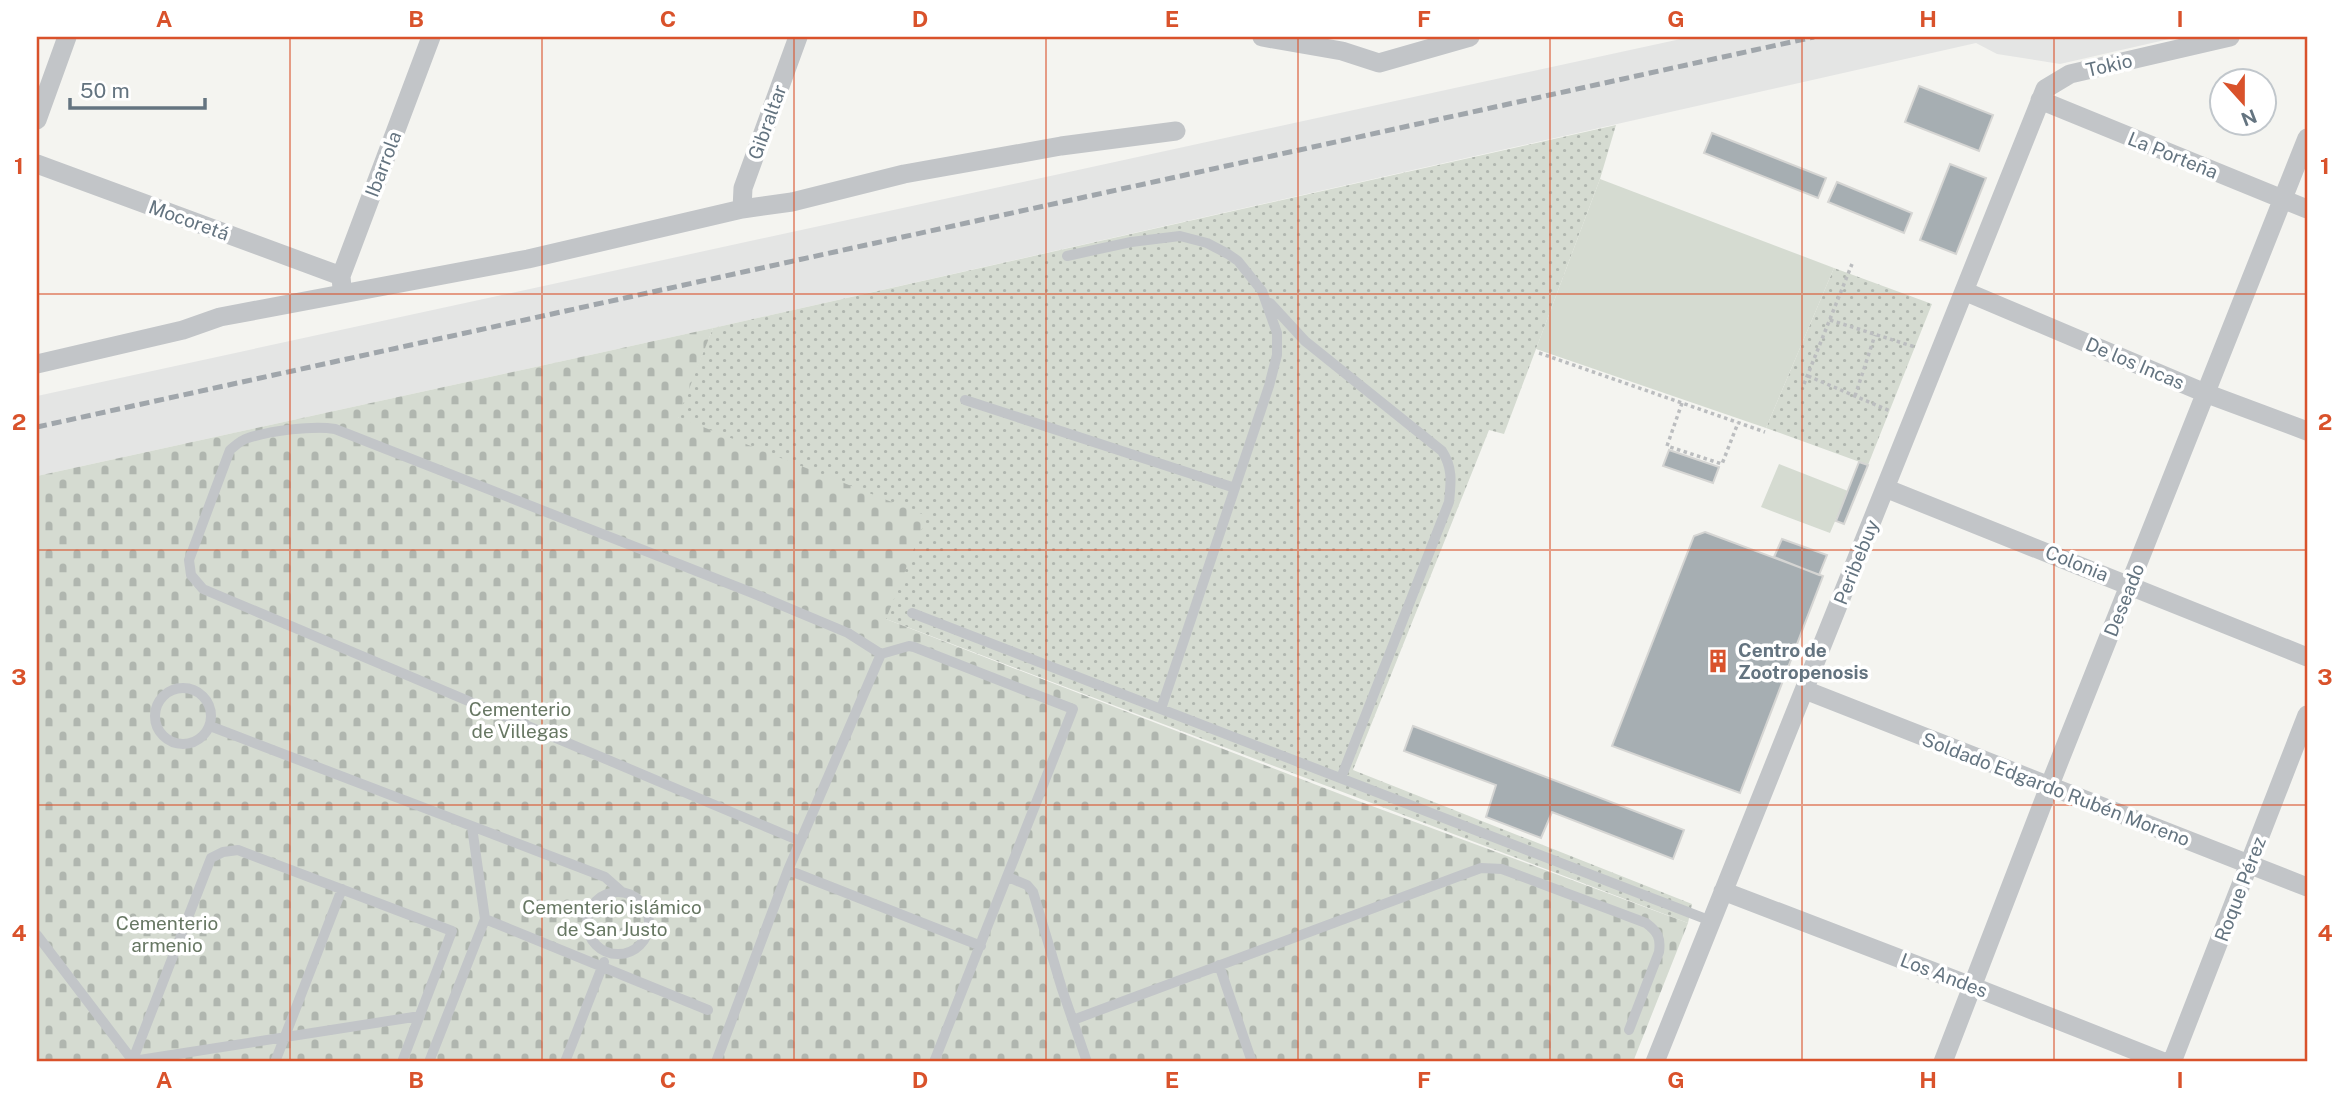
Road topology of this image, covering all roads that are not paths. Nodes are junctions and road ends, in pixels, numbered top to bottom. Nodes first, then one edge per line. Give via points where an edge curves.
1 (67, 37) edge
2 (431, 37) edge
3 (798, 37) edge
4 (1262, 37) edge
5 (1470, 37) edge
6 (2230, 37) edge
7 (1302, 40) edge
8 (1430, 42) edge
9 (2070, 74) joint
10 (2040, 100) junction
11 (37, 120) edge
12 (1175, 131) dead end
13 (2307, 138) edge
14 (37, 164) edge
15 (2283, 200) junction
16 (742, 209) junction
17 (2307, 209) edge
18 (1067, 256) dead end
19 (342, 284) junction
20 (1964, 290) junction
21 (1262, 291) junction
22 (37, 364) edge
23 (2206, 393) junction
24 (965, 400) dead end
25 (2307, 431) edge
26 (1235, 488) junction
27 (1885, 488) junction
28 (2130, 584) junction
29 (912, 613) dead end
30 (881, 653) junction
31 (2307, 657) edge
32 (1805, 690) junction
33 (1161, 709) junction
34 (2307, 715) edge
35 (209, 726) junction
36 (1341, 778) junction
37 (2049, 787) junction
38 (472, 827) junction
39 (800, 841) junction
40 (2249, 864) junction
41 (788, 870) junction
42 (1008, 877) junction
43 (2307, 887) edge
44 (342, 889) junction
45 (1723, 891) junction
46 (622, 892) junction
47 (485, 919) junction
48 (1712, 922) junction
49 (37, 935) edge
50 (981, 946) junction
51 (607, 952) junction
52 (1219, 965) junction
53 (602, 967) junction
54 (1974, 987) junction
55 (708, 1010) dead end
56 (420, 1016) junction
57 (1073, 1020) junction
58 (1629, 1030) dead end
59 (285, 1037) junction
60 (132, 1062) edge
61 (275, 1062) edge
62 (402, 1062) edge
63 (429, 1062) edge
64 (565, 1062) edge
65 (716, 1062) edge
66 (934, 1062) edge
67 (1087, 1062) edge
68 (1252, 1062) edge
69 (1655, 1062) edge
70 (1943, 1062) edge
71 (2164, 1062) edge
72 (2172, 1062) edge

1 - 11 street
2 - 19 street, Ibarrola
3 - 16 street, Gibraltar via 743,188
4 - 7 street
5 - 8 street
6 - 9 street, Tokio
7 - 8 street via 1371,62 1389,61
9 - 10 street, Peribebuy via 2045,89
10 - 15 street, La Porteña
10 - 20 street, Peribebuy
12 - 16 street via 1026,152
13 - 15 street, Deseado
14 - 19 street, Mocoretá
15 - 17 street, La Porteña
15 - 23 street, Deseado
16 - 19 street via 528,258
18 - 21 lane via 1180,236 1228,254
19 - 22 street via 183,330
20 - 23 street, De los Incas
20 - 27 street, Peribebuy
21 - 26 lane via 1277,332 1277,355
21 - 36 lane via 1305,341 1442,451 1452,475 1450,502
23 - 25 street, De los Incas
23 - 28 street, Deseado
24 - 26 lane
26 - 33 lane
27 - 28 street, Colonia
27 - 32 street, Peribebuy
28 - 31 street, Colonia
28 - 37 street, Deseado
29 - 33 lane
30 - 39 lane
30 - 39 lane via 848,633 750,592 335,429 311,427 249,437 230,450 188,560 191,575 203,589
30 - 42 lane via 914,647 1073,709
32 - 37 street, Soldado Edgardo Rubén Moreno
32 - 45 street, Peribebuy
33 - 36 lane
34 - 40 street, Roque Pérez
35 - 35 lane via 211,716 204,698 188,688 169,692 156,707 156,724 174,743 191,743
35 - 38 lane
36 - 48 lane
37 - 40 street, Soldado Edgardo Rubén Moreno
37 - 54 street, Deseado
38 - 46 lane via 605,877
38 - 47 lane
39 - 41 lane
40 - 43 street, Soldado Edgardo Rubén Moreno
40 - 72 street, Roque Pérez
41 - 50 lane
41 - 65 lane
42 - 50 lane
42 - 57 lane via 1033,892
44 - 56 lane via 452,932
44 - 59 lane
44 - 60 lane via 238,850 211,858
45 - 48 street, Peribebuy
45 - 54 street, Los Andes
46 - 51 lane via 595,902 587,920 592,940
46 - 51 lane via 645,907 647,934 635,949
47 - 53 lane
47 - 63 lane
48 - 69 street, Peribebuy
49 - 60 lane
50 - 66 lane
51 - 53 lane
52 - 57 lane
52 - 58 lane via 1481,868 1502,869 1655,929 1659,952
52 - 68 lane
53 - 55 lane
53 - 64 lane
54 - 70 street, Deseado
54 - 71 street, Los Andes
56 - 59 lane
56 - 62 lane
57 - 67 lane
59 - 60 lane
59 - 61 lane

